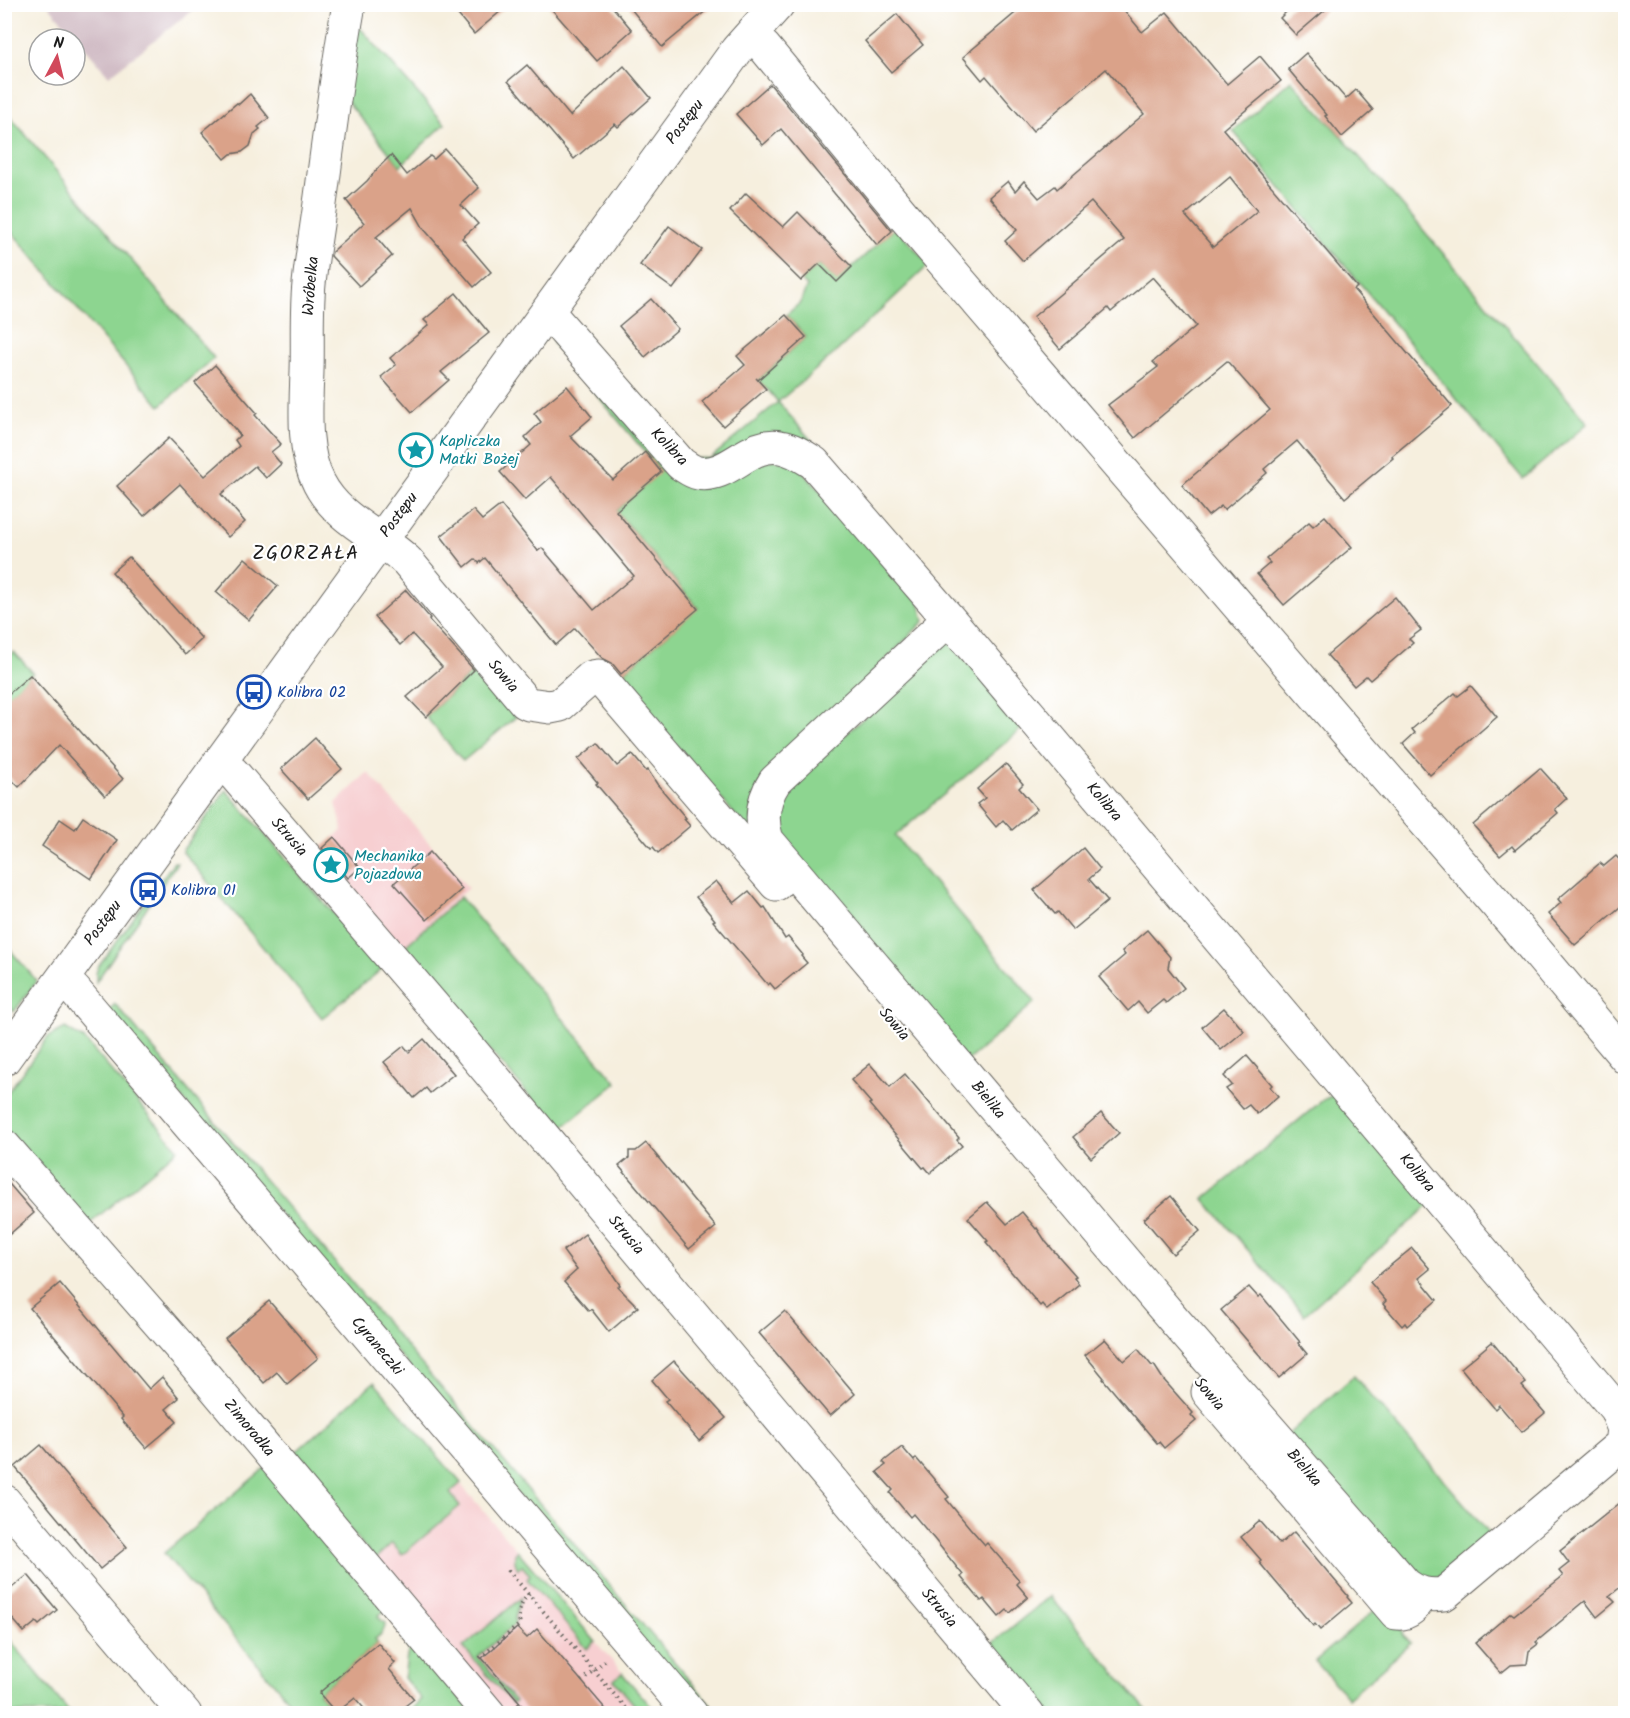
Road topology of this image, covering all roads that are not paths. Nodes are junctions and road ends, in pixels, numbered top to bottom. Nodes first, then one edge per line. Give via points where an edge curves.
1 (349, 4) edge
2 (778, 4) edge
3 (751, 35) junction
4 (548, 312) junction
5 (381, 540) junction
6 (949, 619) junction
7 (219, 763) junction
8 (63, 979) junction
9 (1626, 1058) edge
10 (4, 1059) edge
11 (4, 1146) edge
12 (4, 1501) edge
13 (1405, 1593) junction
14 (503, 1707) edge
15 (185, 1713) edge
16 (691, 1713) edge
17 (1028, 1713) edge

1 - 5 street, Wróbelka via 309,285 306,432 313,467 327,496 352,521
2 - 3 street, Postępu
3 - 4 street, Postępu
3 - 9 street
4 - 5 street, Postępu
4 - 6 street, Kolibra via 688,468 697,473 714,473 750,452 778,446 814,463
5 - 7 street, Postępu
5 - 13 street, Sowia via 406,561 525,702 556,706 592,676 598,676
6 - 13 street, Bielika via 776,781 764,803 763,828 767,840
6 - 13 street, Kolibra via 1616,1409 1624,1429 1622,1444 1444,1594
7 - 8 street, Postępu
7 - 17 street, Strusia via 233,772 452,1028
8 - 10 street, Postępu
8 - 16 street, Cyraneczki
11 - 14 street, Zimorodka
12 - 15 street

